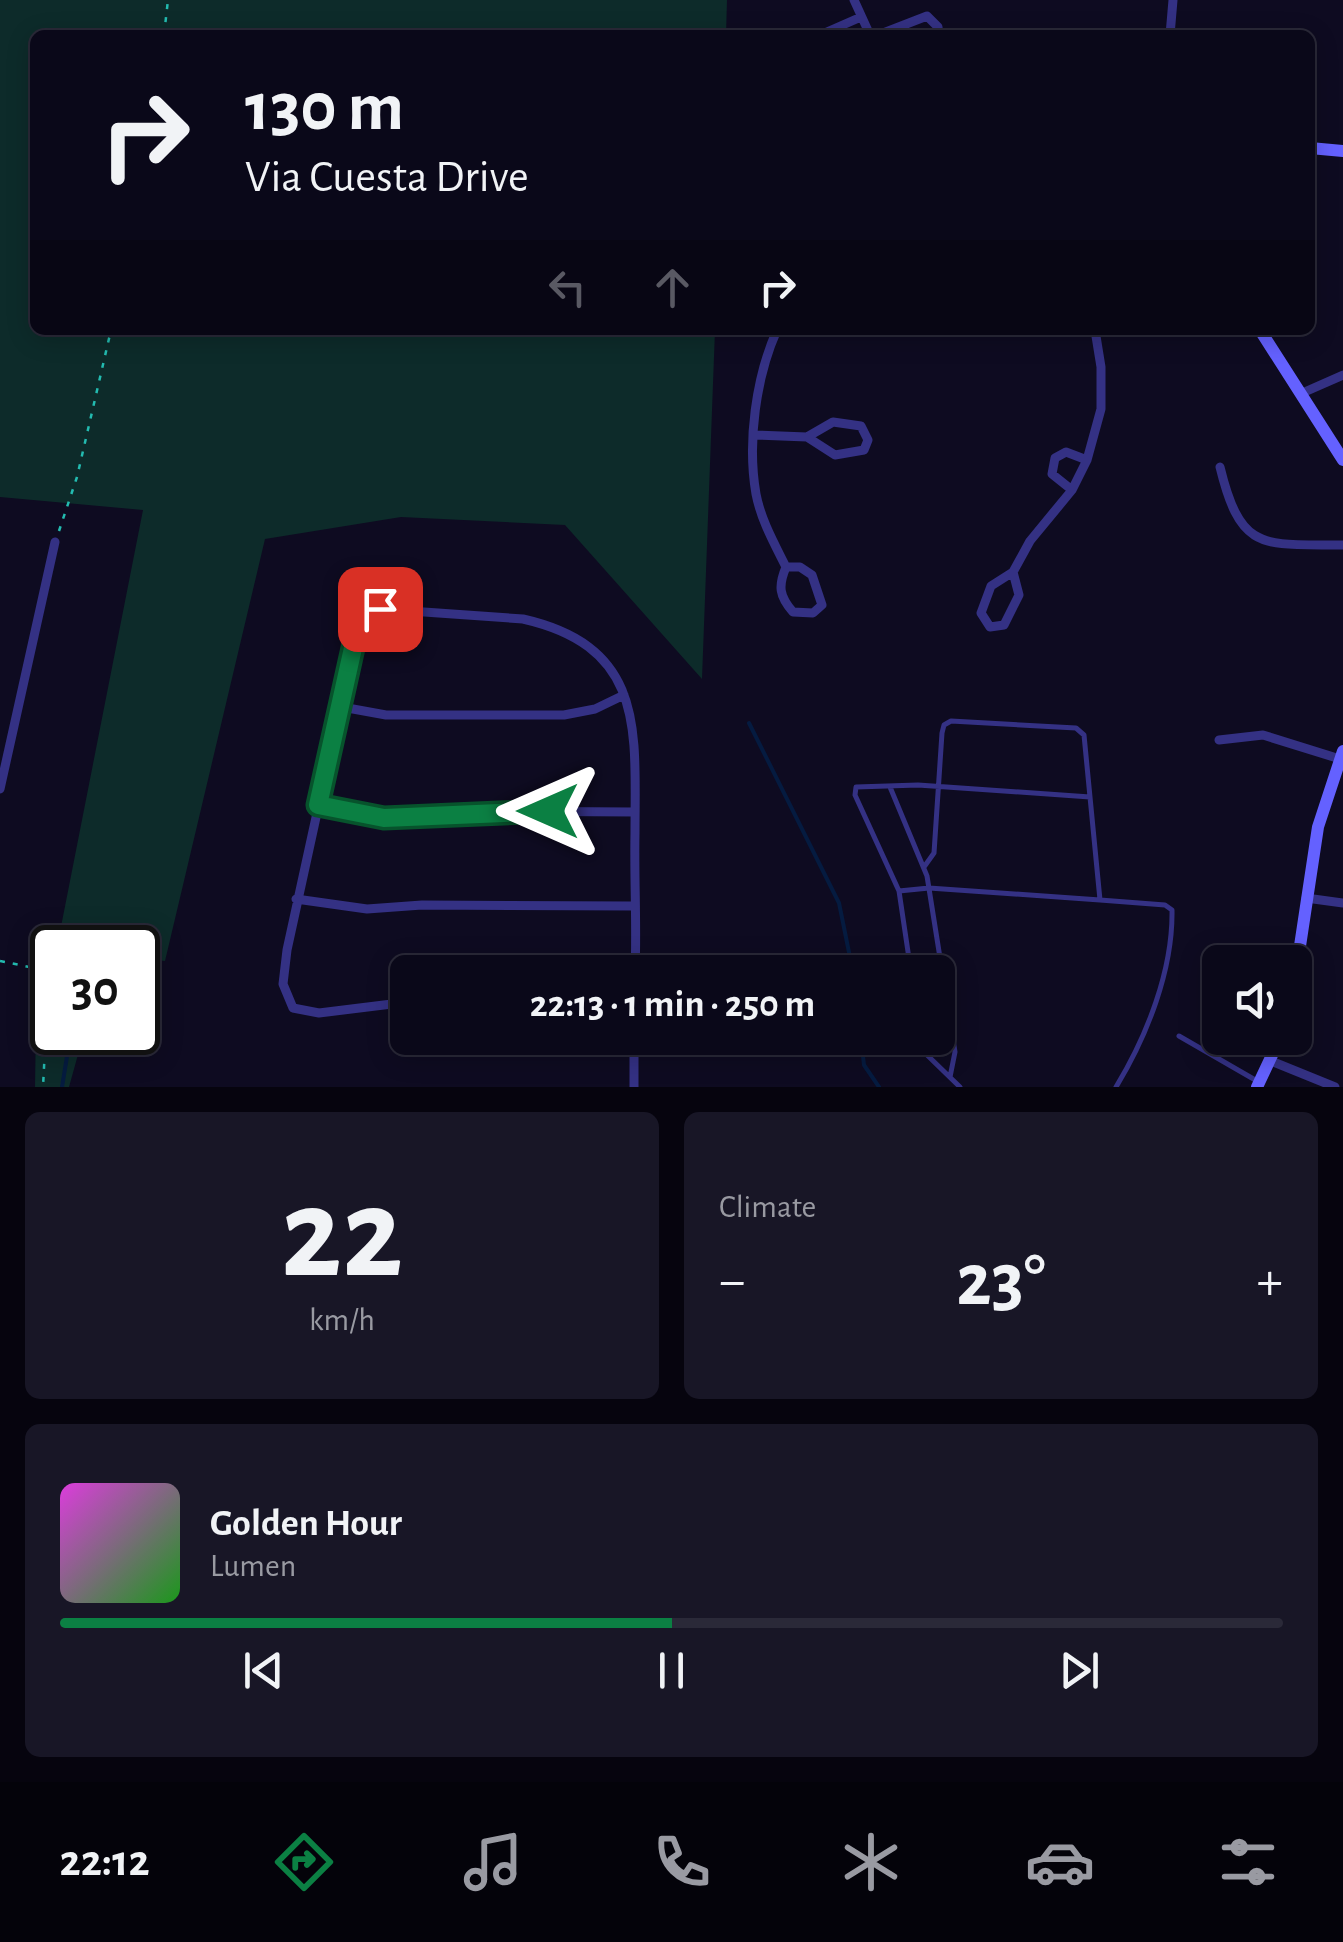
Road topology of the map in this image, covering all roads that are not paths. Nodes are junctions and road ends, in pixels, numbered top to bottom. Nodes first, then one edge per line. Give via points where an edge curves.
1 (854, 0) edge
2 (1173, 0) edge
3 (861, 17) junction
4 (831, 30) edge
5 (868, 30) edge
6 (891, 30) edge
7 (938, 30) edge
8 (1170, 30) edge
9 (1315, 148) edge
10 (1343, 151) edge
11 (775, 335) edge
12 (1096, 335) edge
13 (1263, 335) edge
14 (1343, 375) edge
15 (1300, 394) junction
16 (756, 435) junction
17 (808, 437) junction
18 (1087, 460) junction
19 (1343, 460) edge
20 (1220, 467) dead end
21 (1072, 490) junction
22 (55, 542) road end
23 (1343, 545) edge
24 (786, 566) junction
25 (1012, 572) junction
26 (624, 696) junction
27 (342, 707) junction
28 (0, 728) edge
29 (14, 732) junction
30 (1219, 740) dead end
31 (1342, 755) edge
32 (890, 787) junction
33 (938, 787) junction
34 (0, 789) edge
35 (1090, 797) junction
36 (318, 805) junction
37 (635, 812) junction
38 (924, 867) junction
39 (929, 888) junction
40 (898, 891) junction
41 (1306, 898) junction
42 (296, 899) junction
43 (1100, 900) junction
44 (1343, 902) edge
45 (634, 906) junction
46 (1300, 945) edge
47 (635, 955) edge
48 (908, 955) edge
49 (390, 1004) edge
50 (1180, 1036) dead end
51 (634, 1055) edge
52 (927, 1055) edge
53 (1273, 1055) edge
54 (1271, 1061) junction
55 (950, 1077) junction
56 (1259, 1085) edge
57 (634, 1087) edge
58 (960, 1087) edge
59 (1116, 1087) edge
60 (1335, 1087) edge

1 - 3 street
2 - 8 street
3 - 4 street
3 - 5 street
6 - 7 street via 927,16
9 - 10 street
11 - 16 street via 760,376
12 - 18 street via 1101,410
13 - 15 street
14 - 15 street
15 - 19 street
16 - 17 street
16 - 24 street via 756,495
17 - 17 street via 834,422 861,426 868,440 861,453 835,454
18 - 21 street
18 - 21 street via 1066,452 1055,458 1052,474
20 - 23 street via 1233,515 1256,536 1278,544
21 - 25 street
22 - 29 street
24 - 24 street via 781,598 793,612 812,613 822,605 812,575
25 - 25 street via 1019,595 1004,625 990,626 981,614 991,586
26 - 27 street via 564,715 386,715
26 - 27 street via 594,651 544,624 390,608 372,612 359,628
26 - 37 street via 635,734
27 - 36 street
28 - 29 street
29 - 34 street
30 - 31 street via 1263,735
31 - 41 street via 1318,827
32 - 33 lane
32 - 38 lane
32 - 40 lane via 862,785 854,794
33 - 35 lane
33 - 35 lane via 944,724 1076,728 1084,734
33 - 38 lane via 934,853
35 - 43 lane
36 - 37 street via 384,818
36 - 42 street
37 - 45 street
38 - 39 lane
39 - 40 lane
39 - 43 lane
39 - 55 lane via 955,1052
40 - 48 lane
41 - 44 street
41 - 46 street
42 - 45 street via 367,910
42 - 49 street via 283,984 293,1008 319,1013
43 - 59 lane via 1172,910 1162,980 1136,1055
45 - 47 street
50 - 56 lane
51 - 57 street
52 - 55 lane
53 - 54 street
54 - 56 street
54 - 60 street
55 - 58 lane

